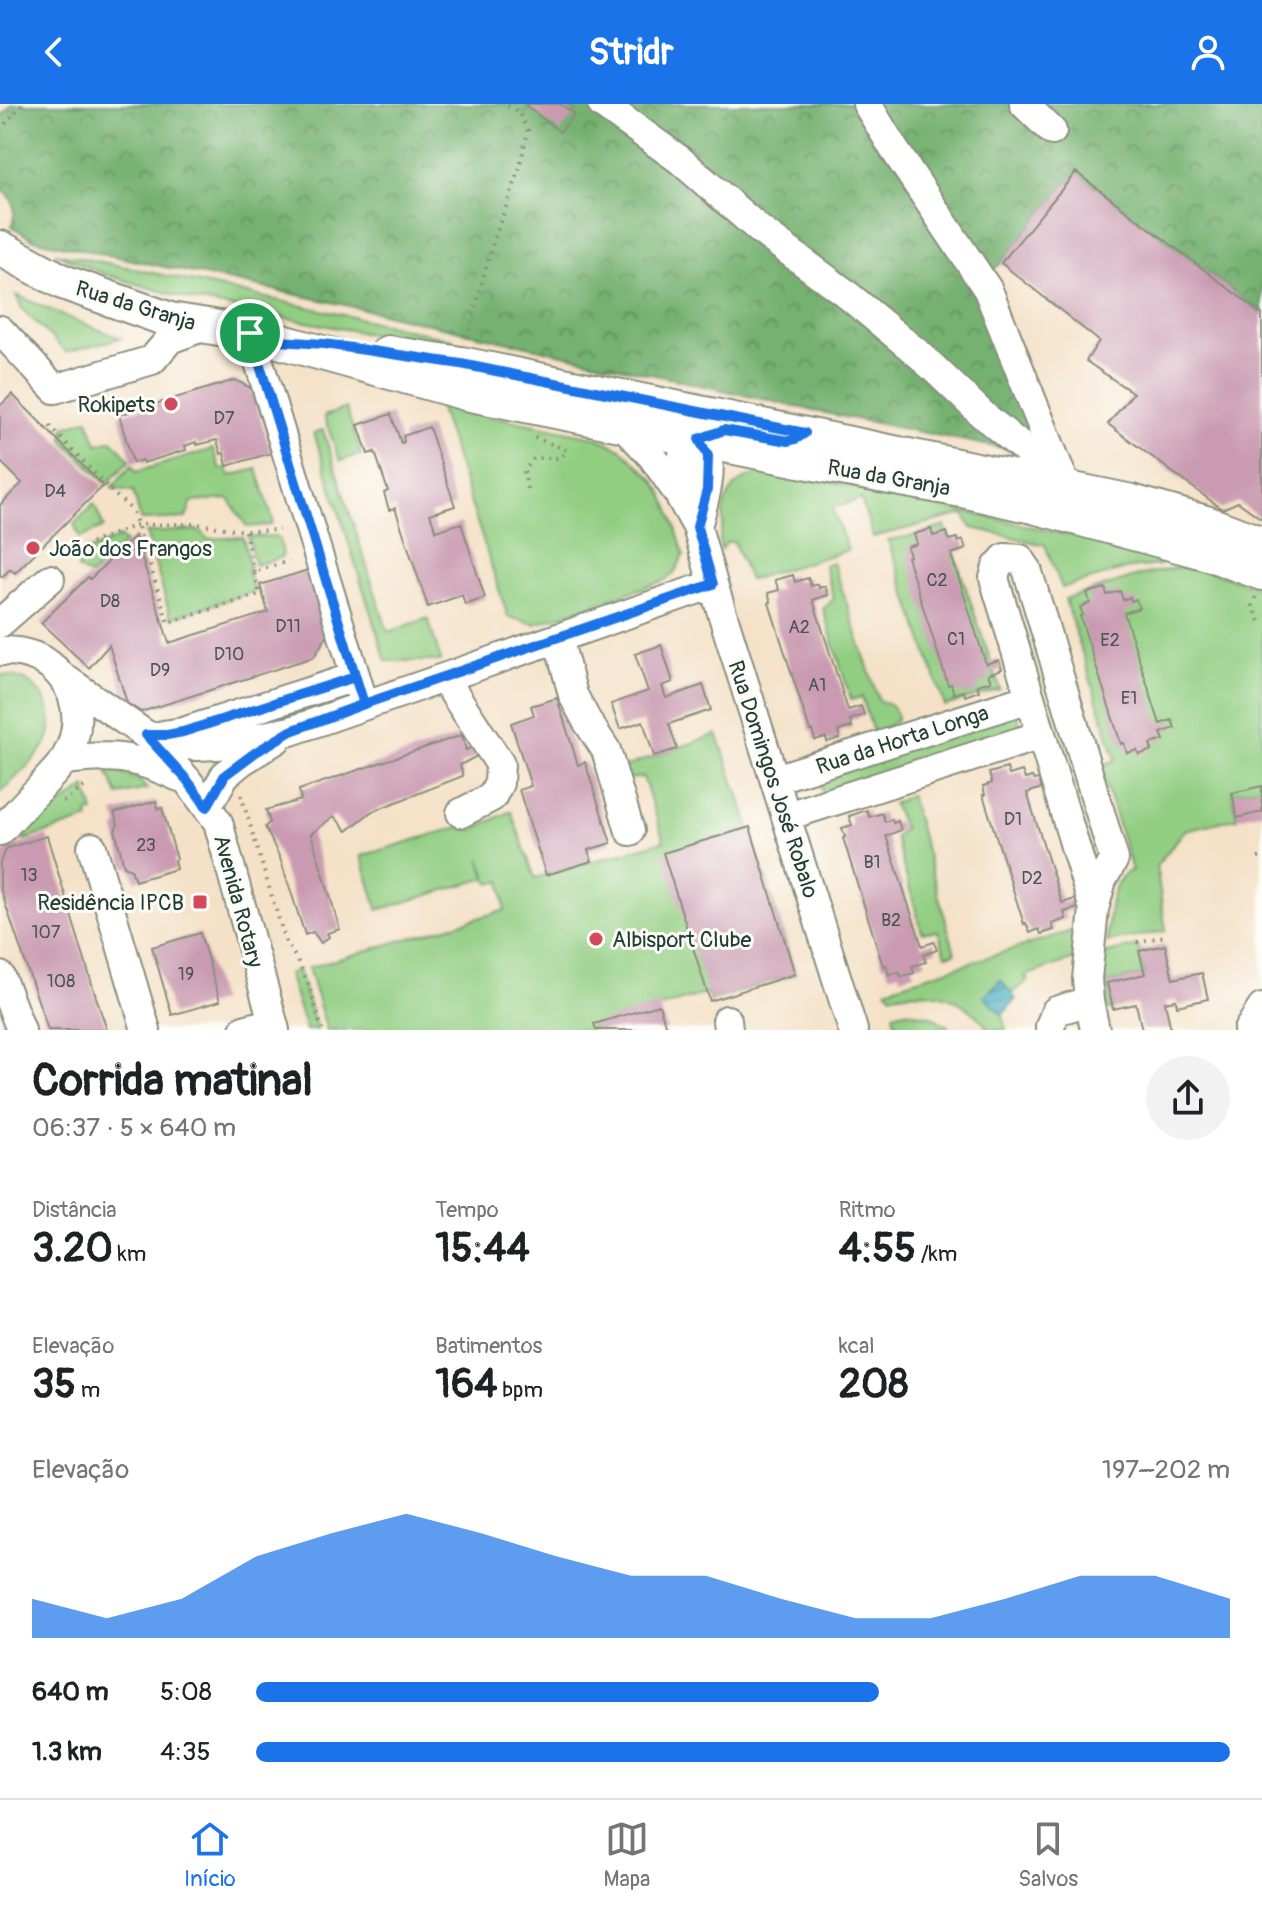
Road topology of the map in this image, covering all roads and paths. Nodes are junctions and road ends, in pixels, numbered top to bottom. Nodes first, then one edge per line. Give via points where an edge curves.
1 (22, 104) edge
2 (503, 104) edge
3 (602, 104) edge
4 (867, 104) edge
5 (1024, 104) edge
6 (0, 130) edge
7 (1052, 131) dead end
8 (0, 248) edge
9 (205, 326) junction
10 (0, 330) edge
11 (264, 337) junction
12 (461, 364) junction
13 (672, 407) junction
14 (622, 424) junction
15 (50, 426) dead end
16 (805, 433) junction
17 (527, 435) dead end
18 (699, 439) junction
19 (761, 453) junction
20 (1067, 488) junction
21 (527, 489) dead end
22 (707, 490) junction
23 (678, 493) junction
24 (137, 525) junction
25 (697, 527) junction
26 (279, 530) dead end
27 (245, 531) junction
28 (1262, 544) edge
29 (83, 546) dead end
30 (289, 561) dead end
31 (254, 572) junction
32 (1262, 573) edge
33 (50, 579) dead end
34 (713, 584) junction
35 (1253, 606) dead end
36 (0, 626) edge
37 (1262, 626) edge
38 (558, 638) junction
39 (0, 651) edge
40 (51, 668) junction
41 (355, 677) junction
42 (444, 678) junction
43 (1030, 698) junction
44 (364, 704) junction
45 (291, 731) junction
46 (146, 735) junction
47 (1041, 735) junction
48 (65, 760) junction
49 (775, 779) junction
50 (187, 780) junction
51 (239, 790) dead end
52 (207, 807) junction
53 (461, 813) dead end
54 (787, 816) junction
55 (0, 831) edge
56 (630, 831) dead end
57 (92, 847) dead end
58 (1094, 909) junction
59 (1165, 936) dead end
60 (1137, 942) dead end
61 (0, 976) edge
62 (1089, 1001) junction
63 (1262, 1008) edge
64 (273, 1026) edge
65 (21, 1030) edge
66 (146, 1030) edge
67 (244, 1030) edge
68 (322, 1030) edge
69 (853, 1030) edge
70 (1050, 1030) edge
71 (1095, 1030) edge
72 (1248, 1030) edge

1 - 6 path
2 - 12 path via 518,111 528,131
3 - 20 street via 844,292
4 - 20 street via 988,290
5 - 7 street
8 - 9 main road, Rua da Granja via 63,282 170,320
9 - 10 street via 170,339 152,360 55,389
9 - 11 main road, Rua da Granja
11 - 12 main road, Rua da Granja
11 - 14 main road, Rua da Granja via 466,393
11 - 41 street
12 - 13 main road, Rua da Granja
13 - 16 main road, Rua da Granja
13 - 18 street
14 - 18 main road, Rua da Granja
14 - 23 street, Rua Domingos José Robalo
15 - 24 path via 133,511
16 - 18 street via 788,441 724,430
16 - 20 main road, Rua da Granja
17 - 21 path via 567,450 560,458 534,458 524,471
18 - 19 main road, Rua da Granja
18 - 22 street via 708,456
18 - 23 street via 683,455
19 - 22 street via 725,469
19 - 32 main road, Rua da Granja via 1037,507
20 - 28 main road, Rua da Granja via 1206,523
22 - 25 street
23 - 25 street, Rua Domingos José Robalo
24 - 27 path via 196,524
24 - 29 path
24 - 31 path via 168,623 260,594
25 - 34 street, Rua Domingos José Robalo
26 - 27 path
27 - 31 path
30 - 31 path
33 - 36 street
34 - 38 street
34 - 49 street, Rua Domingos José Robalo
35 - 37 path
36 - 40 street
38 - 42 street
38 - 56 street via 573,695 606,750
39 - 40 street via 23,652
40 - 46 street
40 - 48 street via 77,711
41 - 44 street
41 - 46 street via 183,732
42 - 44 street
42 - 53 street via 500,764 492,797
43 - 47 street
43 - 49 street, Rua da Horta Longa
43 - 58 street via 994,578 1005,558 1020,559 1027,569 1111,843 1114,859
44 - 45 street
45 - 46 street via 198,746
45 - 52 street via 225,775
46 - 50 street, Avenida Rotary
47 - 54 street, Rua da Horta Longa
47 - 58 street
48 - 50 street via 129,758
48 - 55 street
49 - 54 street, Rua Domingos José Robalo
50 - 52 street, Avenida Rotary
51 - 68 path via 286,943 300,961
52 - 64 street, Avenida Rotary via 218,822
54 - 69 street, Rua Domingos José Robalo
57 - 66 street
58 - 62 street
59 - 60 path
61 - 65 street
62 - 70 street via 1056,1011
62 - 71 street
63 - 72 street
64 - 67 street

